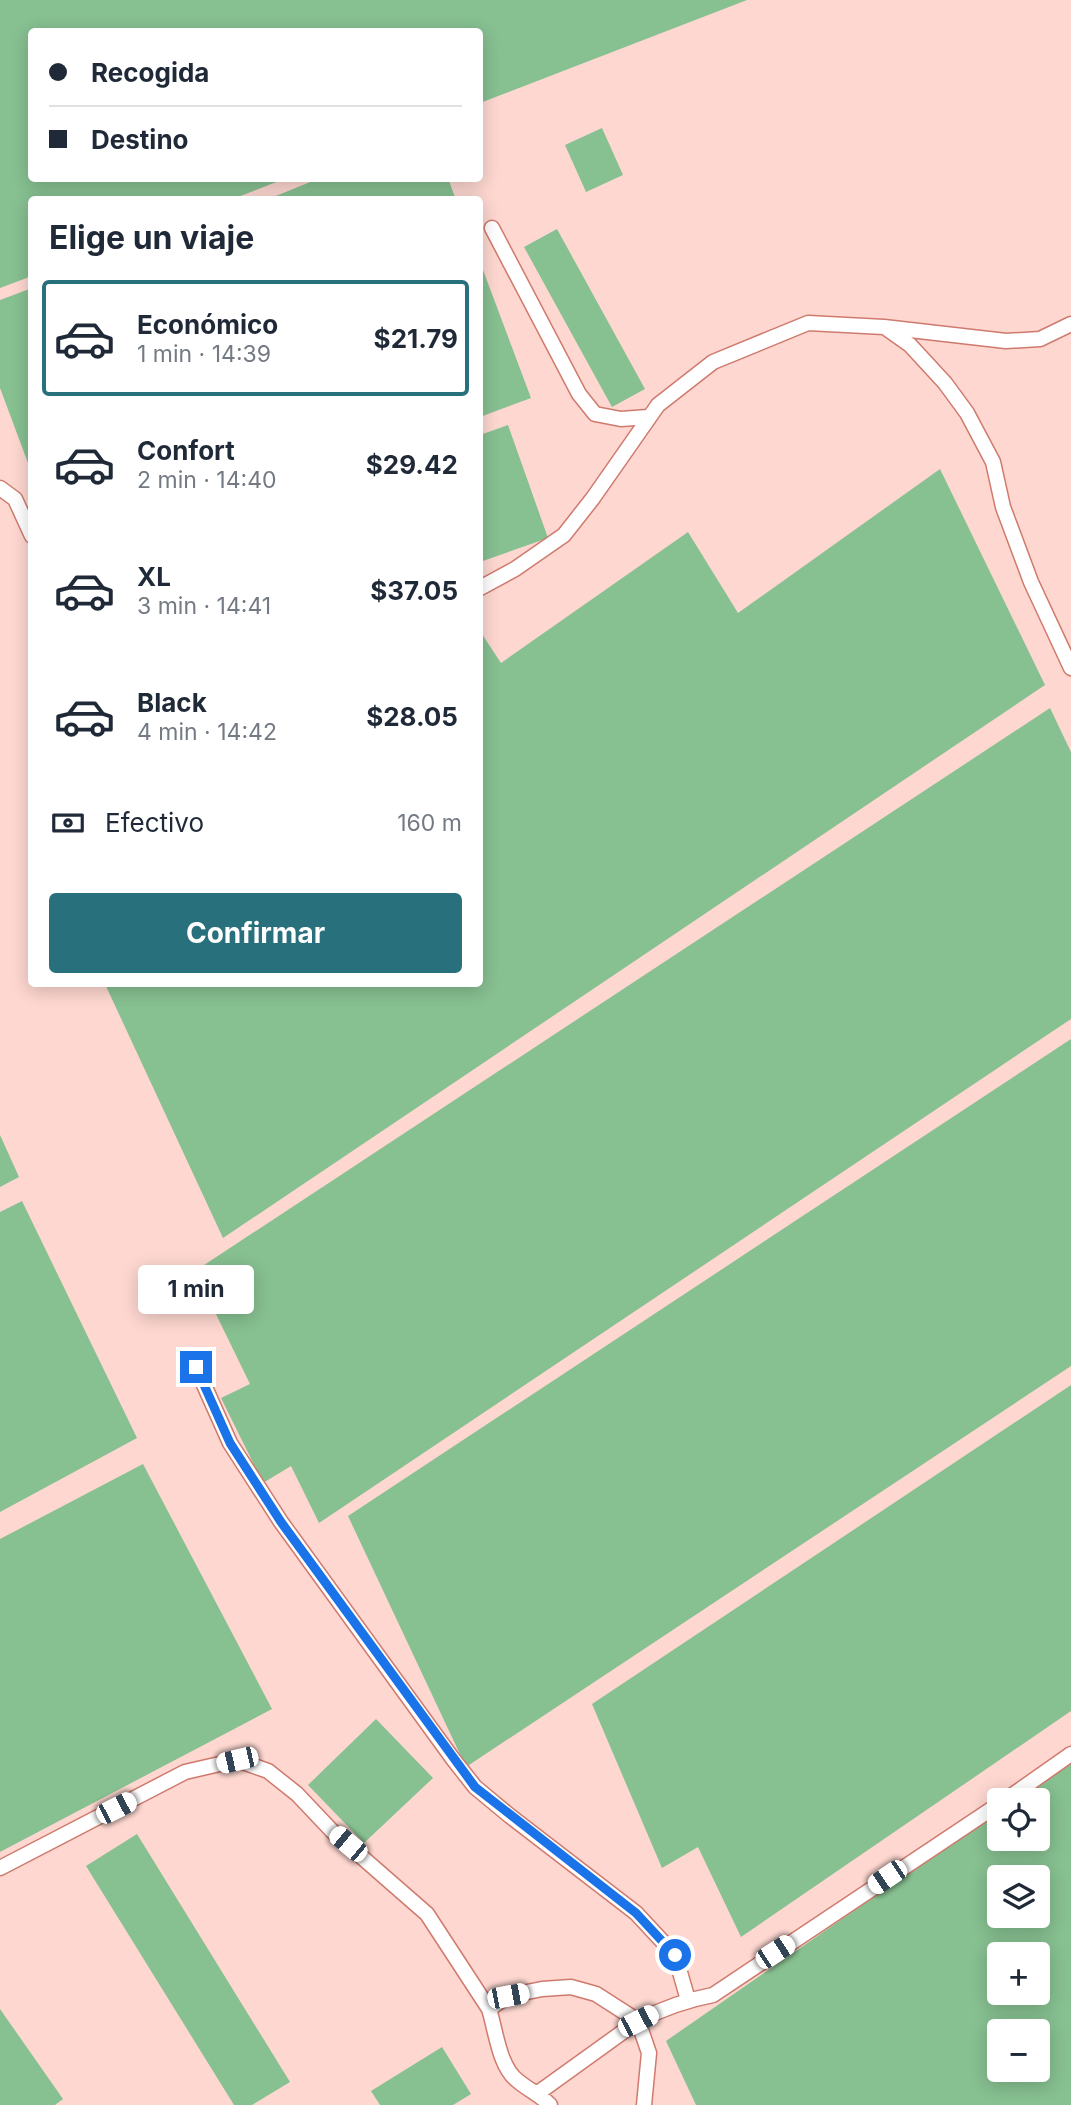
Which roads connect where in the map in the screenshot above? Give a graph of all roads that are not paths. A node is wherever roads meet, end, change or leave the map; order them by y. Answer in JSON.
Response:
{"nodes":[{"id":1,"x":492,"y":228,"type":"dead end"},
{"id":2,"x":1071,"y":324,"type":"edge"},
{"id":3,"x":884,"y":327,"type":"junction"},
{"id":4,"x":648,"y":417,"type":"junction"},
{"id":5,"x":0,"y":488,"type":"edge"},
{"id":6,"x":28,"y":527,"type":"edge"},
{"id":7,"x":483,"y":586,"type":"edge"},
{"id":8,"x":1071,"y":668,"type":"edge"},
{"id":9,"x":196,"y":1367,"type":"dead end"},
{"id":10,"x":1071,"y":1754,"type":"edge"},
{"id":11,"x":1023,"y":1788,"type":"edge"},
{"id":12,"x":987,"y":1812,"type":"edge"},
{"id":13,"x":0,"y":1867,"type":"edge"},
{"id":14,"x":688,"y":2000,"type":"junction"},
{"id":15,"x":489,"y":2009,"type":"junction"},
{"id":16,"x":638,"y":2021,"type":"junction"},
{"id":17,"x":538,"y":2093,"type":"junction"},
{"id":18,"x":550,"y":2105,"type":"edge"},
{"id":19,"x":644,"y":2105,"type":"edge"}],
"edges":[{"from":1,"to":4,"type":"lane"},
{"from":2,"to":3,"type":"lane"},
{"from":3,"to":4,"type":"lane"},
{"from":3,"to":8,"type":"lane"},
{"from":4,"to":7,"type":"lane"},
{"from":5,"to":6,"type":"lane"},
{"from":9,"to":14,"type":"lane"},
{"from":10,"to":11,"type":"lane"},
{"from":12,"to":14,"type":"lane"},
{"from":13,"to":15,"type":"lane"},
{"from":14,"to":16,"type":"lane"},
{"from":15,"to":16,"type":"lane"},
{"from":15,"to":17,"type":"lane"},
{"from":16,"to":17,"type":"lane"},
{"from":16,"to":19,"type":"lane"},
{"from":17,"to":18,"type":"lane"}]}
